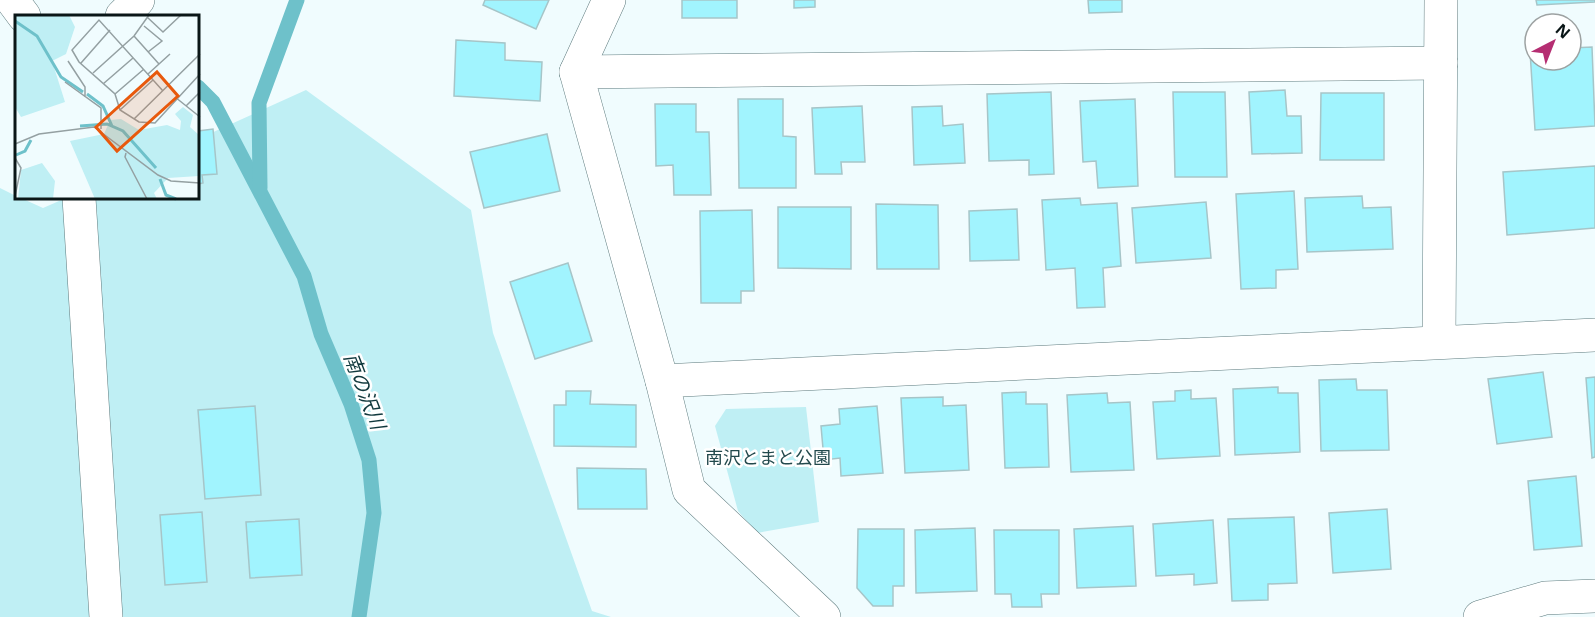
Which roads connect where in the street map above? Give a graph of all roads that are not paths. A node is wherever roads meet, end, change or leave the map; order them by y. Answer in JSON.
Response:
{"nodes":[{"id":1,"x":12,"y":0,"type":"edge"},
{"id":2,"x":138,"y":0,"type":"edge"},
{"id":3,"x":609,"y":0,"type":"edge"},
{"id":4,"x":1441,"y":0,"type":"edge"},
{"id":5,"x":23,"y":15,"type":"edge"},
{"id":6,"x":123,"y":15,"type":"edge"},
{"id":7,"x":1441,"y":63,"type":"junction"},
{"id":8,"x":576,"y":72,"type":"junction"},
{"id":9,"x":79,"y":200,"type":"edge"},
{"id":10,"x":1595,"y":335,"type":"edge"},
{"id":11,"x":1439,"y":342,"type":"junction"},
{"id":12,"x":662,"y":381,"type":"junction"},
{"id":13,"x":1595,"y":596,"type":"edge"},
{"id":14,"x":1546,"y":608,"type":"edge"},
{"id":15,"x":106,"y":617,"type":"edge"},
{"id":16,"x":824,"y":617,"type":"edge"},
{"id":17,"x":1480,"y":617,"type":"edge"}],
"edges":[{"from":1,"to":5,"type":"street"},
{"from":2,"to":6,"type":"street"},
{"from":3,"to":8,"type":"street"},
{"from":4,"to":7,"type":"street"},
{"from":7,"to":8,"type":"street"},
{"from":7,"to":11,"type":"street"},
{"from":8,"to":12,"type":"street"},
{"from":9,"to":15,"type":"street"},
{"from":10,"to":11,"type":"street"},
{"from":11,"to":12,"type":"street"},
{"from":12,"to":16,"type":"street"},
{"from":13,"to":14,"type":"street"},
{"from":14,"to":17,"type":"street"}]}
